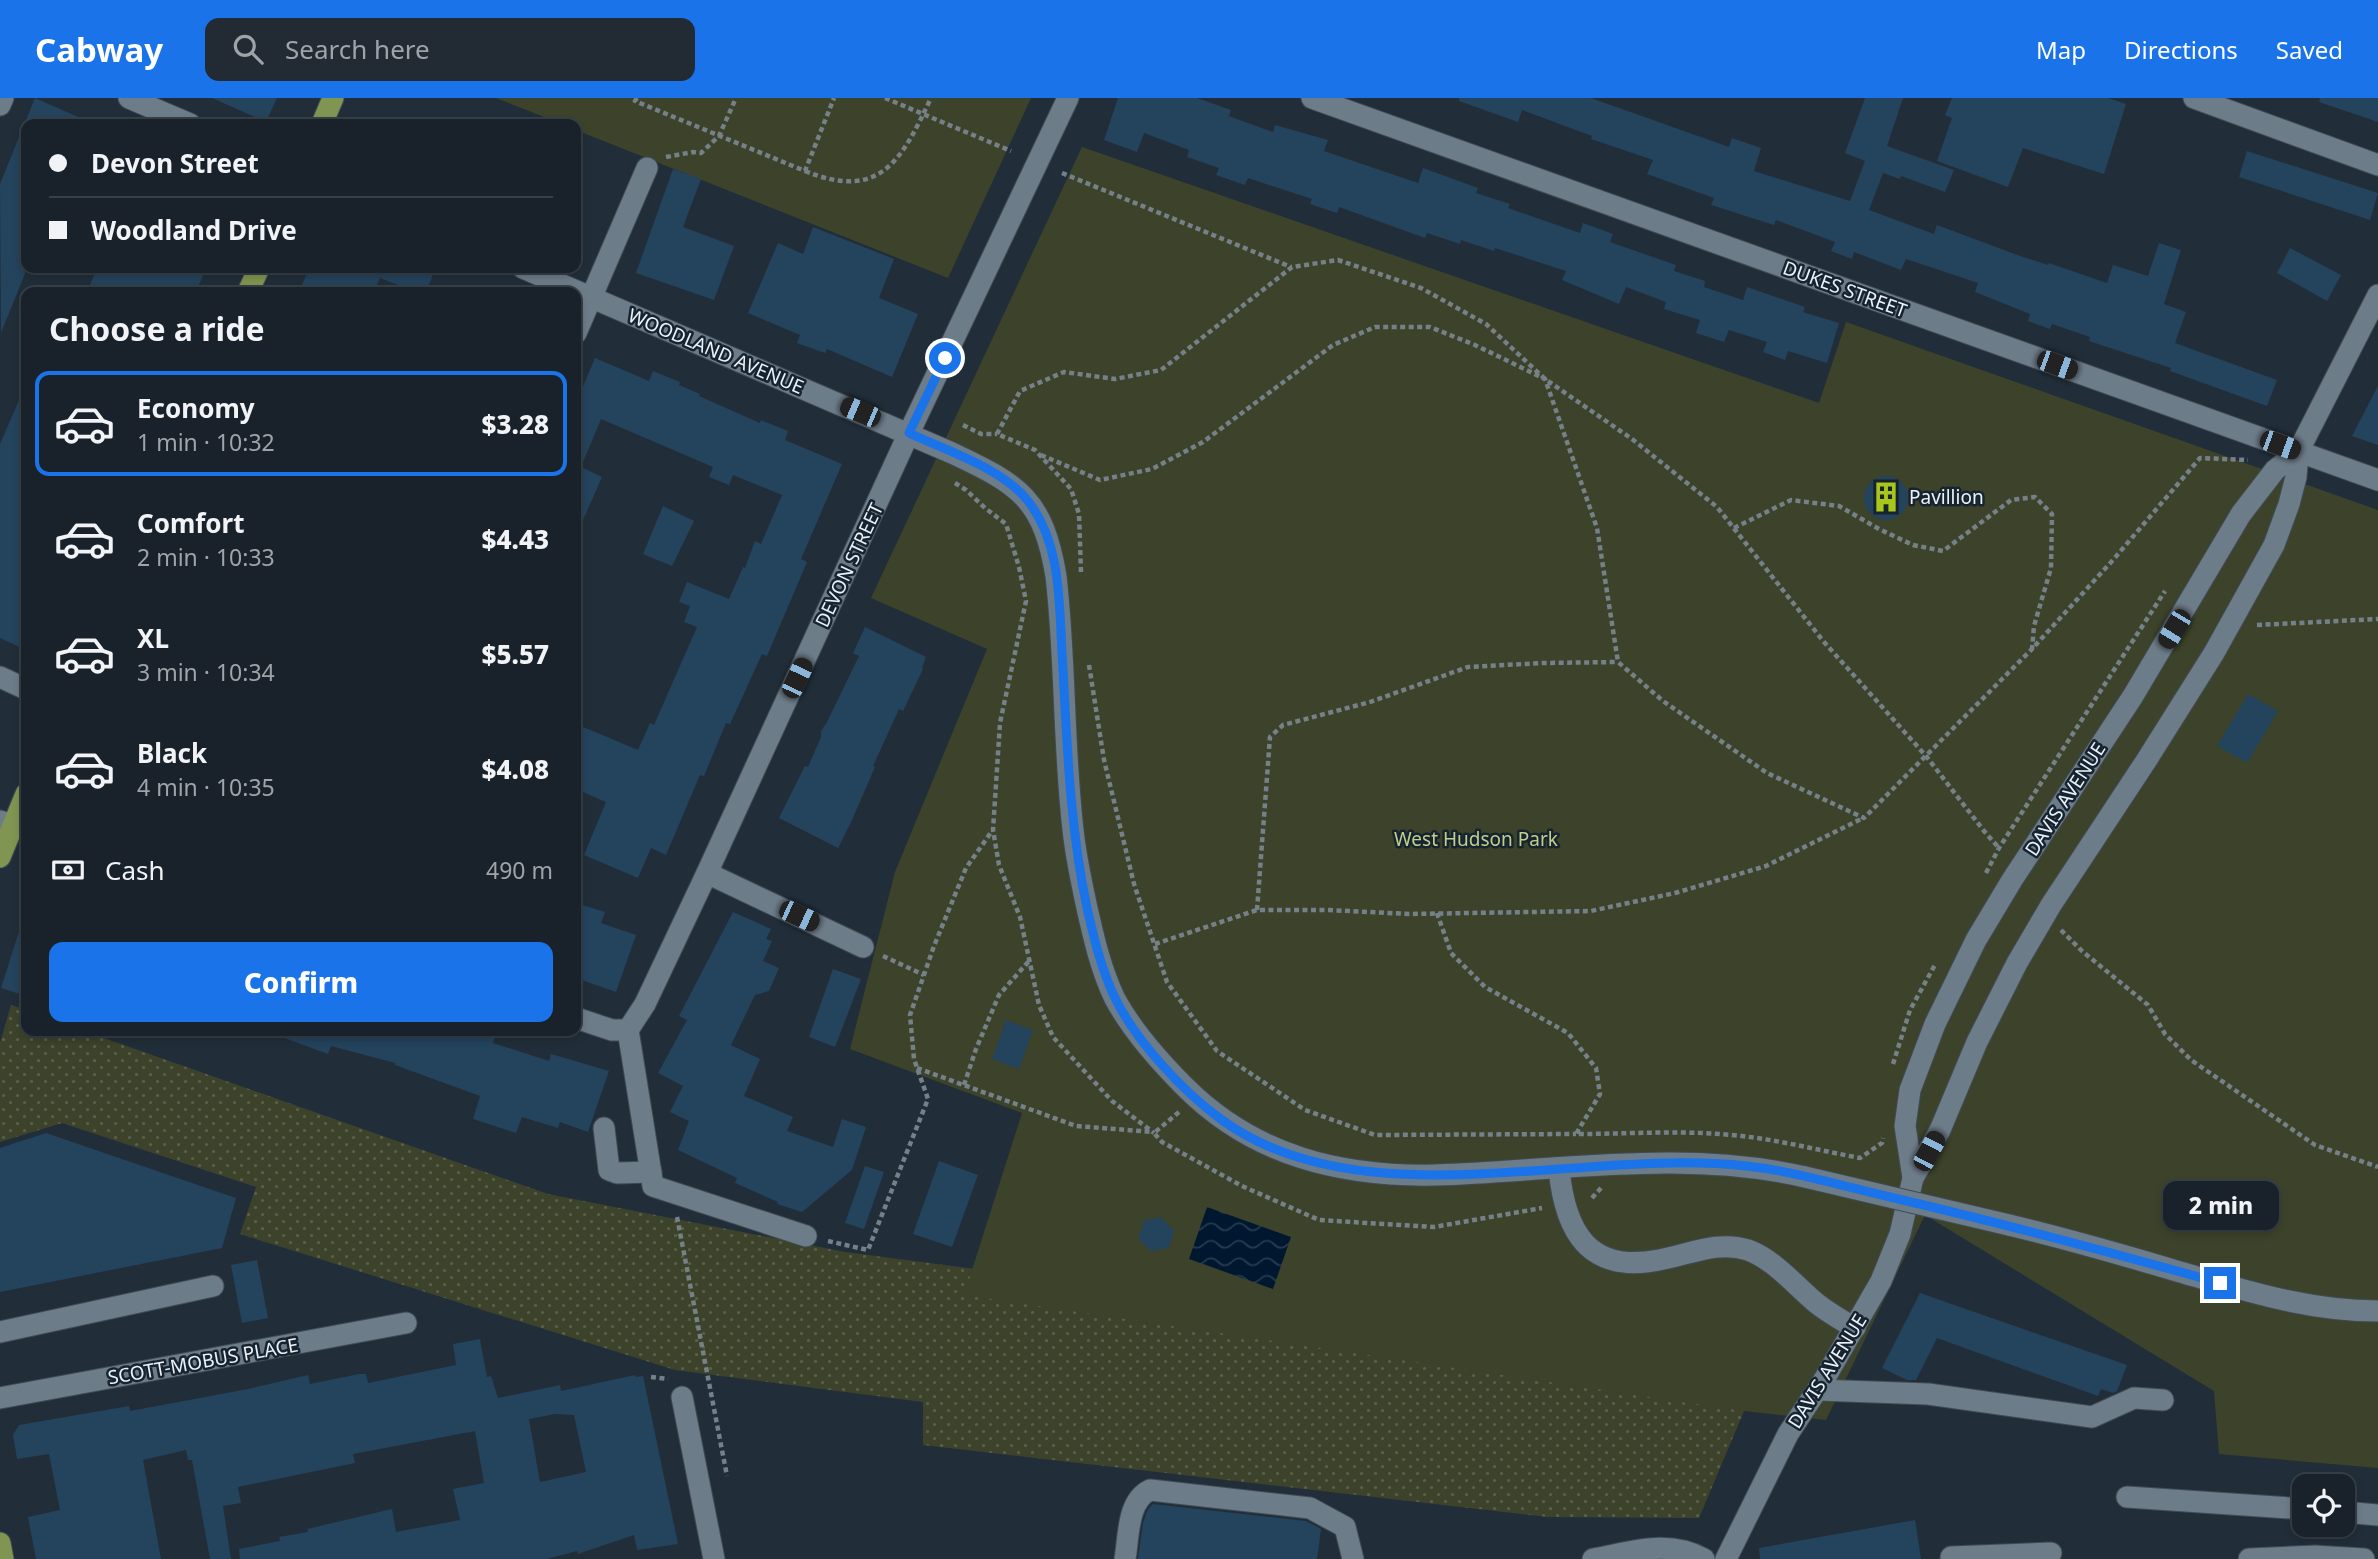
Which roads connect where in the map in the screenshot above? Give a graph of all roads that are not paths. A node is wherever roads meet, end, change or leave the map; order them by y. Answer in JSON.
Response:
{"nodes":[{"id":1,"x":3,"y":98,"type":"edge"},
{"id":2,"x":129,"y":98,"type":"edge"},
{"id":3,"x":333,"y":98,"type":"edge"},
{"id":4,"x":1068,"y":98,"type":"edge"},
{"id":5,"x":1312,"y":98,"type":"edge"},
{"id":6,"x":2194,"y":98,"type":"edge"},
{"id":7,"x":0,"y":105,"type":"edge"},
{"id":8,"x":178,"y":119,"type":"edge"},
{"id":9,"x":324,"y":119,"type":"edge"},
{"id":10,"x":2378,"y":165,"type":"edge"},
{"id":11,"x":647,"y":169,"type":"road end"},
{"id":12,"x":534,"y":273,"type":"edge"},
{"id":13,"x":567,"y":287,"type":"edge"},
{"id":14,"x":581,"y":293,"type":"edge"},
{"id":15,"x":2378,"y":295,"type":"edge"},
{"id":16,"x":592,"y":298,"type":"junction"},
{"id":17,"x":581,"y":322,"type":"edge"},
{"id":18,"x":909,"y":433,"type":"junction"},
{"id":19,"x":2298,"y":452,"type":"junction"},
{"id":20,"x":2378,"y":480,"type":"edge"},
{"id":21,"x":0,"y":677,"type":"edge"},
{"id":22,"x":21,"y":687,"type":"edge"},
{"id":23,"x":21,"y":806,"type":"edge"},
{"id":24,"x":13,"y":825,"type":"edge"},
{"id":25,"x":0,"y":857,"type":"edge"},
{"id":26,"x":708,"y":873,"type":"junction"},
{"id":27,"x":863,"y":947,"type":"road end"},
{"id":28,"x":581,"y":1019,"type":"edge"},
{"id":29,"x":628,"y":1030,"type":"junction"},
{"id":30,"x":604,"y":1128,"type":"dead end"},
{"id":31,"x":1559,"y":1169,"type":"junction"},
{"id":32,"x":1913,"y":1178,"type":"junction"},
{"id":33,"x":652,"y":1179,"type":"junction"},
{"id":34,"x":806,"y":1236,"type":"road end"},
{"id":35,"x":213,"y":1286,"type":"dead end"},
{"id":36,"x":2378,"y":1311,"type":"edge"},
{"id":37,"x":405,"y":1323,"type":"dead end"},
{"id":38,"x":1855,"y":1328,"type":"junction"},
{"id":39,"x":0,"y":1332,"type":"edge"},
{"id":40,"x":1818,"y":1390,"type":"junction"},
{"id":41,"x":682,"y":1397,"type":"dead end"},
{"id":42,"x":0,"y":1398,"type":"edge"},
{"id":43,"x":2164,"y":1400,"type":"dead end"},
{"id":44,"x":2127,"y":1497,"type":"dead end"},
{"id":45,"x":2292,"y":1509,"type":"edge"},
{"id":46,"x":2355,"y":1513,"type":"edge"},
{"id":47,"x":2378,"y":1515,"type":"edge"},
{"id":48,"x":0,"y":1543,"type":"edge"},
{"id":49,"x":2052,"y":1553,"type":"dead end"},
{"id":50,"x":1951,"y":1557,"type":"dead end"},
{"id":51,"x":1974,"y":1557,"type":"edge"},
{"id":52,"x":3,"y":1559,"type":"edge"},
{"id":53,"x":714,"y":1559,"type":"edge"},
{"id":54,"x":1125,"y":1559,"type":"edge"},
{"id":55,"x":1353,"y":1559,"type":"edge"},
{"id":56,"x":1593,"y":1559,"type":"edge"},
{"id":57,"x":1704,"y":1559,"type":"edge"},
{"id":58,"x":1726,"y":1559,"type":"edge"},
{"id":59,"x":2249,"y":1559,"type":"edge"},
{"id":60,"x":2364,"y":1559,"type":"edge"}],
"edges":[{"from":1,"to":7,"type":"street"},
{"from":2,"to":8,"type":"street"},
{"from":3,"to":9,"type":"main road"},
{"from":4,"to":18,"type":"street","name":"DEVON STREET"},
{"from":5,"to":19,"type":"street","name":"DUKES STREET"},
{"from":6,"to":10,"type":"street"},
{"from":11,"to":16,"type":"street"},
{"from":12,"to":13,"type":"street","name":"WOODLAND AVENUE"},
{"from":14,"to":16,"type":"street","name":"WOODLAND AVENUE"},
{"from":15,"to":19,"type":"street","name":"DAVIS AVENUE"},
{"from":16,"to":17,"type":"street"},
{"from":16,"to":18,"type":"street","name":"WOODLAND AVENUE"},
{"from":18,"to":26,"type":"street","name":"DEVON STREET"},
{"from":18,"to":31,"type":"street","name":"WOODLAND AVENUE"},
{"from":19,"to":20,"type":"street","name":"DUKES STREET"},
{"from":19,"to":32,"type":"street","name":"DAVIS AVENUE"},
{"from":19,"to":32,"type":"street","name":"DAVIS AVENUE"},
{"from":21,"to":22,"type":"street"},
{"from":23,"to":24,"type":"main road"},
{"from":24,"to":25,"type":"main road"},
{"from":26,"to":27,"type":"street"},
{"from":26,"to":29,"type":"street","name":"DEVON STREET"},
{"from":28,"to":29,"type":"street"},
{"from":29,"to":33,"type":"street"},
{"from":30,"to":33,"type":"street"},
{"from":31,"to":36,"type":"street","name":"WOODLAND AVENUE","bridge":true},
{"from":31,"to":38,"type":"street"},
{"from":32,"to":38,"type":"street","name":"DAVIS AVENUE"},
{"from":33,"to":34,"type":"street"},
{"from":35,"to":39,"type":"street"},
{"from":37,"to":42,"type":"street","name":"SCOTT-MOBUS PLACE"},
{"from":38,"to":40,"type":"street","name":"DAVIS AVENUE"},
{"from":40,"to":43,"type":"street"},
{"from":40,"to":58,"type":"street","name":"DAVIS AVENUE"},
{"from":41,"to":53,"type":"street"},
{"from":44,"to":45,"type":"street"},
{"from":46,"to":47,"type":"street"},
{"from":48,"to":52,"type":"main road"},
{"from":49,"to":51,"type":"street"},
{"from":50,"to":51,"type":"street"},
{"from":54,"to":55,"type":"street"},
{"from":56,"to":57,"type":"street"},
{"from":59,"to":60,"type":"street"}]}
